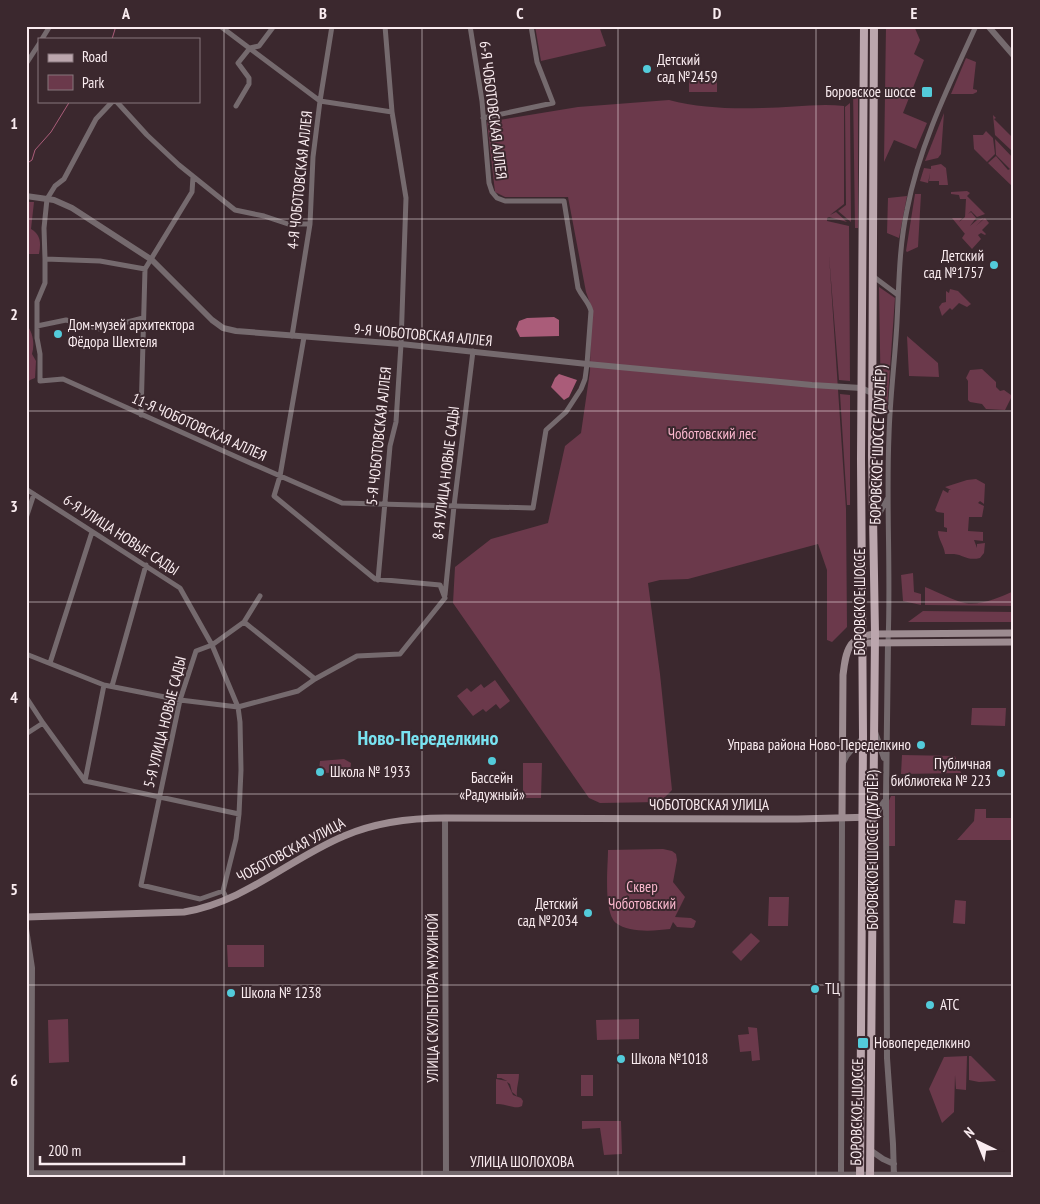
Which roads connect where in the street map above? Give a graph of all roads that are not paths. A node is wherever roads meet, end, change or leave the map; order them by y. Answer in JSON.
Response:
{"nodes":[{"id":1,"x":50,"y":26,"type":"edge"},
{"id":2,"x":220,"y":26,"type":"edge"},
{"id":3,"x":274,"y":26,"type":"edge"},
{"id":4,"x":332,"y":26,"type":"edge"},
{"id":5,"x":385,"y":26,"type":"edge"},
{"id":6,"x":470,"y":26,"type":"edge"},
{"id":7,"x":531,"y":26,"type":"edge"},
{"id":8,"x":864,"y":26,"type":"edge"},
{"id":9,"x":874,"y":26,"type":"edge"},
{"id":10,"x":976,"y":26,"type":"edge"},
{"id":11,"x":988,"y":26,"type":"edge"},
{"id":12,"x":43,"y":38,"type":"edge"},
{"id":13,"x":38,"y":46,"type":"edge"},
{"id":14,"x":250,"y":48,"type":"junction"},
{"id":15,"x":1014,"y":56,"type":"edge"},
{"id":16,"x":26,"y":64,"type":"edge"},
{"id":17,"x":320,"y":101,"type":"junction"},
{"id":18,"x":113,"y":102,"type":"edge"},
{"id":19,"x":115,"y":102,"type":"edge"},
{"id":20,"x":236,"y":106,"type":"dead end"},
{"id":21,"x":392,"y":112,"type":"junction"},
{"id":22,"x":483,"y":118,"type":"junction"},
{"id":23,"x":193,"y":177,"type":"junction"},
{"id":24,"x":26,"y":196,"type":"edge"},
{"id":25,"x":47,"y":198,"type":"junction"},
{"id":26,"x":310,"y":224,"type":"junction"},
{"id":27,"x":46,"y":259,"type":"junction"},
{"id":28,"x":152,"y":260,"type":"junction"},
{"id":29,"x":145,"y":269,"type":"junction"},
{"id":30,"x":874,"y":277,"type":"junction"},
{"id":31,"x":898,"y":295,"type":"junction"},
{"id":32,"x":144,"y":318,"type":"junction"},
{"id":33,"x":37,"y":326,"type":"junction"},
{"id":34,"x":292,"y":336,"type":"junction"},
{"id":35,"x":304,"y":337,"type":"junction"},
{"id":36,"x":401,"y":344,"type":"junction"},
{"id":37,"x":473,"y":351,"type":"junction"},
{"id":38,"x":588,"y":364,"type":"junction"},
{"id":39,"x":862,"y":388,"type":"junction"},
{"id":40,"x":872,"y":393,"type":"junction"},
{"id":41,"x":141,"y":415,"type":"junction"},
{"id":42,"x":280,"y":476,"type":"junction"},
{"id":43,"x":26,"y":489,"type":"edge"},
{"id":44,"x":34,"y":494,"type":"junction"},
{"id":45,"x":888,"y":497,"type":"junction"},
{"id":46,"x":384,"y":504,"type":"junction"},
{"id":47,"x":454,"y":506,"type":"junction"},
{"id":48,"x":26,"y":518,"type":"edge"},
{"id":49,"x":874,"y":526,"type":"junction"},
{"id":50,"x":92,"y":532,"type":"junction"},
{"id":51,"x":146,"y":565,"type":"junction"},
{"id":52,"x":378,"y":580,"type":"junction"},
{"id":53,"x":260,"y":596,"type":"dead end"},
{"id":54,"x":445,"y":598,"type":"junction"},
{"id":55,"x":244,"y":622,"type":"junction"},
{"id":56,"x":888,"y":633,"type":"junction"},
{"id":57,"x":1014,"y":633,"type":"edge"},
{"id":58,"x":875,"y":634,"type":"junction"},
{"id":59,"x":863,"y":639,"type":"junction"},
{"id":60,"x":1014,"y":642,"type":"edge"},
{"id":61,"x":875,"y":643,"type":"junction"},
{"id":62,"x":888,"y":643,"type":"junction"},
{"id":63,"x":212,"y":645,"type":"junction"},
{"id":64,"x":26,"y":654,"type":"edge"},
{"id":65,"x":50,"y":663,"type":"junction"},
{"id":66,"x":314,"y":679,"type":"junction"},
{"id":67,"x":104,"y":685,"type":"junction"},
{"id":68,"x":112,"y":686,"type":"junction"},
{"id":69,"x":26,"y":697,"type":"edge"},
{"id":70,"x":180,"y":700,"type":"junction"},
{"id":71,"x":238,"y":707,"type":"junction"},
{"id":72,"x":43,"y":723,"type":"junction"},
{"id":73,"x":873,"y":726,"type":"junction"},
{"id":74,"x":26,"y":734,"type":"edge"},
{"id":75,"x":863,"y":736,"type":"junction"},
{"id":76,"x":886,"y":764,"type":"junction"},
{"id":77,"x":842,"y":770,"type":"junction"},
{"id":78,"x":85,"y":781,"type":"junction"},
{"id":79,"x":159,"y":796,"type":"junction"},
{"id":80,"x":886,"y":798,"type":"junction"},
{"id":81,"x":239,"y":814,"type":"junction"},
{"id":82,"x":842,"y":817,"type":"junction"},
{"id":83,"x":862,"y":817,"type":"junction"},
{"id":84,"x":874,"y":817,"type":"junction"},
{"id":85,"x":445,"y":818,"type":"junction"},
{"id":86,"x":223,"y":891,"type":"junction"},
{"id":87,"x":227,"y":899,"type":"junction"},
{"id":88,"x":26,"y":917,"type":"edge"},
{"id":89,"x":26,"y":929,"type":"edge"},
{"id":90,"x":870,"y":1150,"type":"junction"},
{"id":91,"x":894,"y":1164,"type":"junction"},
{"id":92,"x":31,"y":1175,"type":"edge"},
{"id":93,"x":1014,"y":1175,"type":"edge"},
{"id":94,"x":446,"y":1176,"type":"edge"},
{"id":95,"x":841,"y":1176,"type":"edge"},
{"id":96,"x":860,"y":1176,"type":"edge"},
{"id":97,"x":870,"y":1176,"type":"edge"},
{"id":98,"x":894,"y":1176,"type":"edge"}],
"edges":[{"from":1,"to":12,"type":"street"},
{"from":2,"to":14,"type":"street"},
{"from":3,"to":14,"type":"street"},
{"from":4,"to":17,"type":"street","name":"4-Я ЧОБОТОВСКАЯ АЛЛЕЯ"},
{"from":5,"to":21,"type":"street","name":"5-Я ЧОБОТОВСКАЯ АЛЛЕЯ"},
{"from":6,"to":22,"type":"street","name":"6-Я ЧОБОТОВСКАЯ АЛЛЕЯ"},
{"from":7,"to":22,"type":"street"},
{"from":8,"to":39,"type":"main road","name":"БОРОВСКОЕ ШОССЕ"},
{"from":9,"to":30,"type":"main road","name":"БОРОВСКОЕ ШОССЕ"},
{"from":10,"to":31,"type":"street","name":"БОРОВСКОЕ ШОССЕ (ДУБЛЁР)"},
{"from":11,"to":15,"type":"street"},
{"from":13,"to":16,"type":"street"},
{"from":14,"to":17,"type":"street"},
{"from":14,"to":20,"type":"street"},
{"from":17,"to":21,"type":"street"},
{"from":17,"to":26,"type":"street","name":"4-Я ЧОБОТОВСКАЯ АЛЛЕЯ"},
{"from":18,"to":25,"type":"street"},
{"from":19,"to":23,"type":"street"},
{"from":21,"to":36,"type":"street","name":"5-Я ЧОБОТОВСКАЯ АЛЛЕЯ"},
{"from":22,"to":38,"type":"street","name":"6-Я ЧОБОТОВСКАЯ АЛЛЕЯ"},
{"from":23,"to":26,"type":"street"},
{"from":23,"to":28,"type":"street"},
{"from":24,"to":25,"type":"street","name":"9-Я ЧОБОТОВСКАЯ АЛЛЕЯ"},
{"from":25,"to":27,"type":"street","name":"11-Я ЧОБОТОВСКАЯ АЛЛЕЯ"},
{"from":25,"to":28,"type":"street","name":"9-Я ЧОБОТОВСКАЯ АЛЛЕЯ"},
{"from":26,"to":34,"type":"street","name":"4-Я ЧОБОТОВСКАЯ АЛЛЕЯ"},
{"from":27,"to":29,"type":"street"},
{"from":27,"to":33,"type":"street","name":"11-Я ЧОБОТОВСКАЯ АЛЛЕЯ"},
{"from":28,"to":29,"type":"street"},
{"from":28,"to":34,"type":"street","name":"9-Я ЧОБОТОВСКАЯ АЛЛЕЯ"},
{"from":29,"to":32,"type":"street"},
{"from":30,"to":31,"type":"street"},
{"from":30,"to":40,"type":"main road","name":"БОРОВСКОЕ ШОССЕ"},
{"from":31,"to":45,"type":"street","name":"БОРОВСКОЕ ШОССЕ (ДУБЛЁР)"},
{"from":32,"to":33,"type":"street"},
{"from":32,"to":41,"type":"street"},
{"from":33,"to":41,"type":"street","name":"11-Я ЧОБОТОВСКАЯ АЛЛЕЯ"},
{"from":34,"to":35,"type":"street","name":"9-Я ЧОБОТОВСКАЯ АЛЛЕЯ"},
{"from":35,"to":36,"type":"street","name":"9-Я ЧОБОТОВСКАЯ АЛЛЕЯ"},
{"from":35,"to":42,"type":"street"},
{"from":36,"to":37,"type":"street","name":"9-Я ЧОБОТОВСКАЯ АЛЛЕЯ"},
{"from":36,"to":46,"type":"street","name":"5-Я ЧОБОТОВСКАЯ АЛЛЕЯ"},
{"from":37,"to":38,"type":"street","name":"9-Я ЧОБОТОВСКАЯ АЛЛЕЯ"},
{"from":37,"to":47,"type":"street","name":"8-Я УЛИЦА НОВЫЕ САДЫ"},
{"from":38,"to":39,"type":"street","name":"9-Я ЧОБОТОВСКАЯ АЛЛЕЯ"},
{"from":38,"to":47,"type":"street","name":"11-Я ЧОБОТОВСКАЯ АЛЛЕЯ"},
{"from":39,"to":40,"type":"street"},
{"from":39,"to":59,"type":"main road","name":"БОРОВСКОЕ ШОССЕ"},
{"from":40,"to":49,"type":"main road","name":"БОРОВСКОЕ ШОССЕ"},
{"from":41,"to":42,"type":"street","name":"11-Я ЧОБОТОВСКАЯ АЛЛЕЯ"},
{"from":42,"to":46,"type":"street","name":"11-Я ЧОБОТОВСКАЯ АЛЛЕЯ"},
{"from":42,"to":52,"type":"street"},
{"from":43,"to":44,"type":"street","name":"6-Я УЛИЦА НОВЫЕ САДЫ"},
{"from":44,"to":48,"type":"street"},
{"from":44,"to":50,"type":"street","name":"6-Я УЛИЦА НОВЫЕ САДЫ"},
{"from":45,"to":49,"type":"street"},
{"from":45,"to":56,"type":"street","name":"БОРОВСКОЕ ШОССЕ (ДУБЛЁР)"},
{"from":46,"to":47,"type":"street","name":"11-Я ЧОБОТОВСКАЯ АЛЛЕЯ"},
{"from":46,"to":52,"type":"street","name":"5-Я ЧОБОТОВСКАЯ АЛЛЕЯ"},
{"from":47,"to":54,"type":"street","name":"8-Я УЛИЦА НОВЫЕ САДЫ"},
{"from":49,"to":58,"type":"main road","name":"БОРОВСКОЕ ШОССЕ"},
{"from":50,"to":51,"type":"street","name":"6-Я УЛИЦА НОВЫЕ САДЫ"},
{"from":50,"to":65,"type":"street"},
{"from":51,"to":63,"type":"street","name":"6-Я УЛИЦА НОВЫЕ САДЫ"},
{"from":51,"to":68,"type":"street"},
{"from":52,"to":54,"type":"street"},
{"from":53,"to":55,"type":"street","name":"5-Я УЛИЦА НОВЫЕ САДЫ"},
{"from":54,"to":66,"type":"street"},
{"from":55,"to":63,"type":"street","name":"5-Я УЛИЦА НОВЫЕ САДЫ"},
{"from":55,"to":66,"type":"street"},
{"from":56,"to":57,"type":"main road"},
{"from":56,"to":58,"type":"main road"},
{"from":56,"to":62,"type":"street","name":"БОРОВСКОЕ ШОССЕ (ДУБЛЁР)"},
{"from":58,"to":59,"type":"main road"},
{"from":58,"to":61,"type":"main road","name":"БОРОВСКОЕ ШОССЕ"},
{"from":59,"to":61,"type":"main road"},
{"from":59,"to":75,"type":"main road","name":"БОРОВСКОЕ ШОССЕ"},
{"from":59,"to":77,"type":"main road","name":"БОРОВСКОЕ ШОССЕ (ДУБЛЁР)"},
{"from":60,"to":62,"type":"main road"},
{"from":61,"to":62,"type":"main road"},
{"from":61,"to":73,"type":"main road","name":"БОРОВСКОЕ ШОССЕ"},
{"from":62,"to":76,"type":"street","name":"БОРОВСКОЕ ШОССЕ (ДУБЛЁР)"},
{"from":63,"to":70,"type":"street","name":"5-Я УЛИЦА НОВЫЕ САДЫ"},
{"from":63,"to":71,"type":"street","name":"6-Я УЛИЦА НОВЫЕ САДЫ"},
{"from":64,"to":65,"type":"street"},
{"from":65,"to":67,"type":"street"},
{"from":66,"to":71,"type":"street"},
{"from":67,"to":68,"type":"street"},
{"from":67,"to":78,"type":"street"},
{"from":68,"to":70,"type":"street"},
{"from":69,"to":72,"type":"street"},
{"from":70,"to":71,"type":"street"},
{"from":70,"to":79,"type":"street","name":"5-Я УЛИЦА НОВЫЕ САДЫ"},
{"from":71,"to":81,"type":"street","name":"6-Я УЛИЦА НОВЫЕ САДЫ"},
{"from":72,"to":74,"type":"street"},
{"from":72,"to":78,"type":"street"},
{"from":73,"to":76,"type":"street"},
{"from":73,"to":84,"type":"main road","name":"БОРОВСКОЕ ШОССЕ"},
{"from":75,"to":77,"type":"street"},
{"from":75,"to":83,"type":"main road","name":"БОРОВСКОЕ ШОССЕ"},
{"from":76,"to":80,"type":"street","name":"БОРОВСКОЕ ШОССЕ (ДУБЛЁР)"},
{"from":77,"to":82,"type":"main road","name":"БОРОВСКОЕ ШОССЕ (ДУБЛЁР)"},
{"from":78,"to":79,"type":"street"},
{"from":79,"to":81,"type":"street"},
{"from":79,"to":86,"type":"street","name":"5-Я УЛИЦА НОВЫЕ САДЫ"},
{"from":80,"to":84,"type":"street"},
{"from":80,"to":91,"type":"street","name":"БОРОВСКОЕ ШОССЕ (ДУБЛЁР)"},
{"from":81,"to":86,"type":"street","name":"6-Я УЛИЦА НОВЫЕ САДЫ"},
{"from":82,"to":83,"type":"main road","name":"ЧОБОТОВСКАЯ УЛИЦА"},
{"from":82,"to":85,"type":"main road","name":"ЧОБОТОВСКАЯ УЛИЦА"},
{"from":82,"to":95,"type":"street","name":"БОРОВСКОЕ ШОССЕ (ДУБЛЁР)"},
{"from":83,"to":84,"type":"main road","name":"ЧОБОТОВСКАЯ УЛИЦА"},
{"from":83,"to":96,"type":"main road","name":"БОРОВСКОЕ ШОССЕ"},
{"from":84,"to":90,"type":"main road","name":"БОРОВСКОЕ ШОССЕ"},
{"from":85,"to":87,"type":"main road","name":"ЧОБОТОВСКАЯ УЛИЦА"},
{"from":85,"to":94,"type":"street","name":"УЛИЦА СКУЛЬПТОРА МУХИНОЙ"},
{"from":86,"to":87,"type":"street"},
{"from":87,"to":88,"type":"main road","name":"ЧОБОТОВСКАЯ УЛИЦА"},
{"from":89,"to":92,"type":"street"},
{"from":90,"to":91,"type":"street"},
{"from":90,"to":97,"type":"main road","name":"БОРОВСКОЕ ШОССЕ"},
{"from":91,"to":98,"type":"street","name":"БОРОВСКОЕ ШОССЕ (ДУБЛЁР)"},
{"from":92,"to":94,"type":"street","name":"УЛИЦА ШОЛОХОВА"},
{"from":93,"to":98,"type":"street","name":"УЛИЦА ШОЛОХОВА"},
{"from":94,"to":95,"type":"street","name":"УЛИЦА ШОЛОХОВА"},
{"from":95,"to":96,"type":"street","name":"УЛИЦА ШОЛОХОВА"},
{"from":96,"to":97,"type":"street","name":"УЛИЦА ШОЛОХОВА"},
{"from":97,"to":98,"type":"street","name":"УЛИЦА ШОЛОХОВА"}]}
